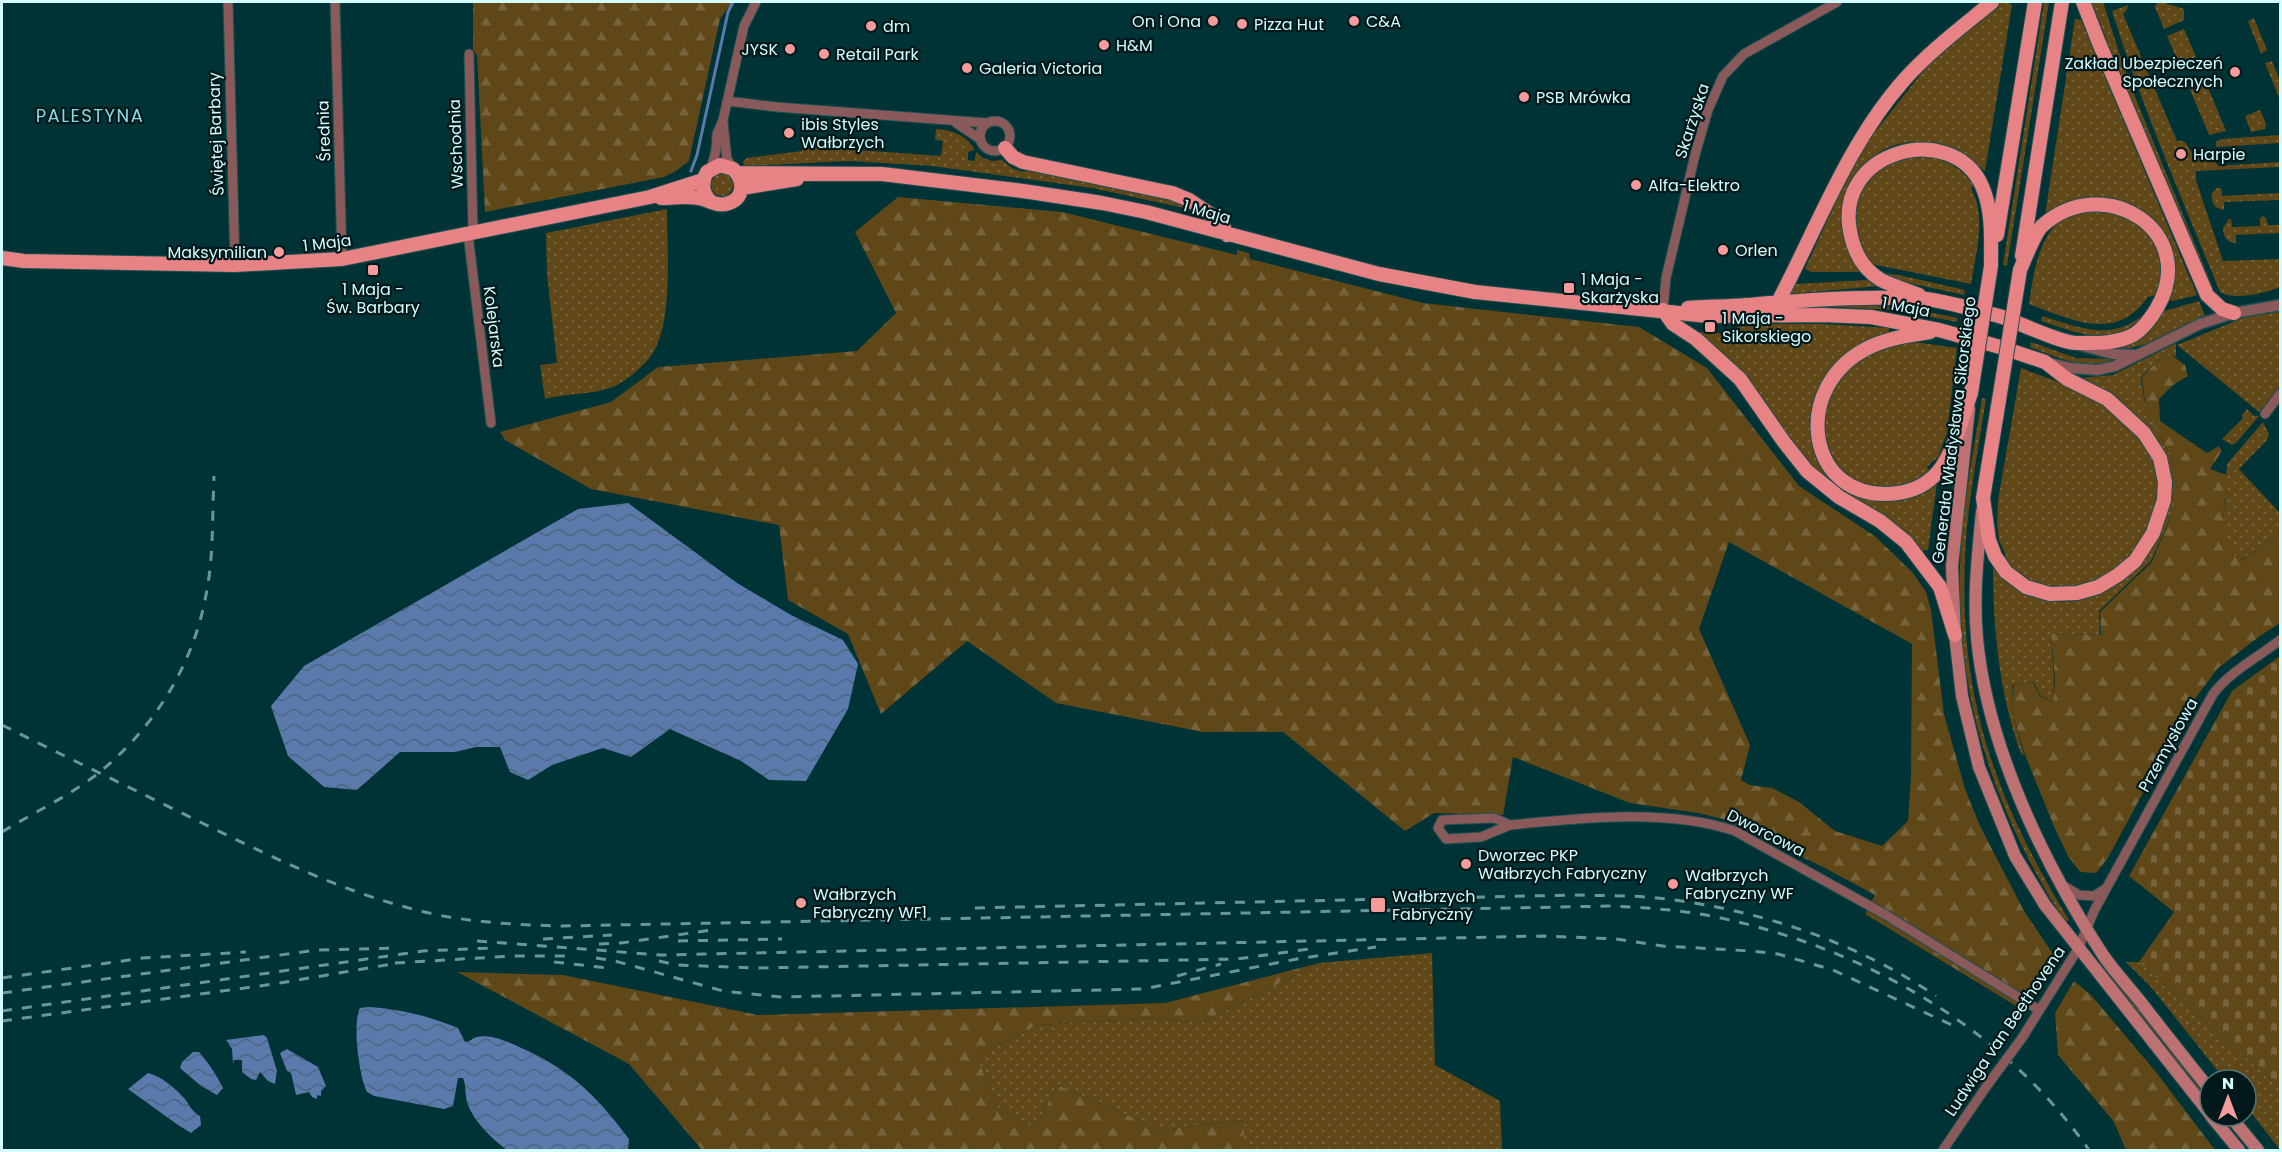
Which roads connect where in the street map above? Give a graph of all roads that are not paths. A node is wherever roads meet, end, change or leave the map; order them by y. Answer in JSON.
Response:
{"nodes":[{"id":1,"x":228,"y":2,"type":"edge"},
{"id":2,"x":335,"y":2,"type":"edge"},
{"id":3,"x":756,"y":2,"type":"edge"},
{"id":4,"x":1837,"y":2,"type":"edge"},
{"id":5,"x":1992,"y":2,"type":"edge"},
{"id":6,"x":2035,"y":2,"type":"edge"},
{"id":7,"x":2062,"y":2,"type":"edge"},
{"id":8,"x":2083,"y":2,"type":"edge"},
{"id":9,"x":469,"y":54,"type":"dead end"},
{"id":10,"x":727,"y":101,"type":"junction"},
{"id":11,"x":723,"y":120,"type":"junction"},
{"id":12,"x":954,"y":122,"type":"junction"},
{"id":13,"x":987,"y":123,"type":"junction"},
{"id":14,"x":980,"y":139,"type":"junction"},
{"id":15,"x":1005,"y":148,"type":"junction"},
{"id":16,"x":736,"y":171,"type":"junction"},
{"id":17,"x":707,"y":174,"type":"junction"},
{"id":18,"x":816,"y":174,"type":"junction"},
{"id":19,"x":742,"y":188,"type":"junction"},
{"id":20,"x":650,"y":197,"type":"junction"},
{"id":21,"x":710,"y":201,"type":"junction"},
{"id":22,"x":470,"y":234,"type":"junction"},
{"id":23,"x":1227,"y":235,"type":"junction"},
{"id":24,"x":2,"y":258,"type":"edge"},
{"id":25,"x":342,"y":259,"type":"junction"},
{"id":26,"x":235,"y":265,"type":"junction"},
{"id":27,"x":1991,"y":266,"type":"junction"},
{"id":28,"x":2020,"y":270,"type":"junction"},
{"id":29,"x":1930,"y":299,"type":"junction"},
{"id":30,"x":1778,"y":302,"type":"junction"},
{"id":31,"x":2280,"y":305,"type":"edge"},
{"id":32,"x":1663,"y":310,"type":"junction"},
{"id":33,"x":2234,"y":313,"type":"junction"},
{"id":34,"x":1939,"y":330,"type":"junction"},
{"id":35,"x":2072,"y":343,"type":"junction"},
{"id":36,"x":2135,"y":355,"type":"junction"},
{"id":37,"x":2045,"y":362,"type":"junction"},
{"id":38,"x":1971,"y":393,"type":"junction"},
{"id":39,"x":2280,"y":394,"type":"edge"},
{"id":40,"x":2265,"y":414,"type":"dead end"},
{"id":41,"x":491,"y":423,"type":"dead end"},
{"id":42,"x":1983,"y":498,"type":"junction"},
{"id":43,"x":1955,"y":635,"type":"junction"},
{"id":44,"x":2280,"y":640,"type":"edge"},
{"id":45,"x":1510,"y":825,"type":"junction"},
{"id":46,"x":2059,"y":883,"type":"junction"},
{"id":47,"x":2107,"y":887,"type":"junction"},
{"id":48,"x":2086,"y":926,"type":"junction"},
{"id":49,"x":2078,"y":949,"type":"junction"},
{"id":50,"x":2039,"y":1010,"type":"junction"},
{"id":51,"x":2198,"y":1075,"type":"edge"},
{"id":52,"x":2198,"y":1099,"type":"edge"},
{"id":53,"x":2221,"y":1128,"type":"edge"},
{"id":54,"x":2240,"y":1128,"type":"edge"},
{"id":55,"x":1943,"y":1150,"type":"edge"},
{"id":56,"x":2239,"y":1150,"type":"edge"},
{"id":57,"x":2258,"y":1150,"type":"edge"}],
"edges":[{"from":1,"to":26,"type":"street","name":"Świętej Barbary"},
{"from":2,"to":25,"type":"street","name":"Średnia"},
{"from":3,"to":10,"type":"street"},
{"from":4,"to":32,"type":"street","name":"Skarżyska"},
{"from":5,"to":30,"type":"main road"},
{"from":6,"to":27,"type":"main road","name":"Generała Władysława Sikorskiego"},
{"from":7,"to":28,"type":"main road"},
{"from":8,"to":33,"type":"main road"},
{"from":9,"to":22,"type":"street","name":"Wschodnia"},
{"from":10,"to":11,"type":"street"},
{"from":10,"to":12,"type":"street"},
{"from":11,"to":16,"type":"street"},
{"from":11,"to":17,"type":"street"},
{"from":12,"to":13,"type":"street"},
{"from":12,"to":14,"type":"street"},
{"from":13,"to":14,"type":"street"},
{"from":13,"to":15,"type":"street"},
{"from":14,"to":15,"type":"street"},
{"from":15,"to":23,"type":"main road"},
{"from":16,"to":17,"type":"main road"},
{"from":16,"to":18,"type":"main road","name":"1 Maja"},
{"from":16,"to":19,"type":"main road"},
{"from":17,"to":20,"type":"main road","name":"1 Maja"},
{"from":17,"to":21,"type":"main road"},
{"from":18,"to":19,"type":"main road"},
{"from":18,"to":23,"type":"main road","name":"1 Maja"},
{"from":19,"to":21,"type":"main road"},
{"from":20,"to":21,"type":"main road","name":"1 Maja"},
{"from":20,"to":22,"type":"main road","name":"1 Maja"},
{"from":22,"to":25,"type":"main road","name":"1 Maja"},
{"from":22,"to":41,"type":"street","name":"Kolejarska"},
{"from":23,"to":32,"type":"main road","name":"1 Maja"},
{"from":24,"to":26,"type":"main road","name":"1 Maja"},
{"from":25,"to":26,"type":"main road","name":"1 Maja"},
{"from":27,"to":29,"type":"main road"},
{"from":27,"to":38,"type":"main road","name":"Generała Władysława Sikorskiego","bridge":true},
{"from":28,"to":35,"type":"main road"},
{"from":28,"to":42,"type":"main road","bridge":true},
{"from":29,"to":30,"type":"main road","name":"1 Maja"},
{"from":29,"to":35,"type":"main road","name":"1 Maja"},
{"from":30,"to":32,"type":"main road","name":"1 Maja"},
{"from":31,"to":33,"type":"street","name":"1 Maja"},
{"from":32,"to":34,"type":"main road","name":"1 Maja"},
{"from":32,"to":43,"type":"main road"},
{"from":33,"to":36,"type":"street","name":"1 Maja"},
{"from":34,"to":37,"type":"main road","name":"1 Maja"},
{"from":34,"to":38,"type":"main road"},
{"from":35,"to":36,"type":"street","name":"1 Maja"},
{"from":36,"to":37,"type":"street","name":"1 Maja"},
{"from":37,"to":42,"type":"main road"},
{"from":38,"to":43,"type":"main road","name":"Generała Władysława Sikorskiego"},
{"from":39,"to":40,"type":"street"},
{"from":42,"to":46,"type":"main road"},
{"from":43,"to":49,"type":"main road","name":"Generała Władysława Sikorskiego"},
{"from":44,"to":47,"type":"street","name":"Przemysłowa"},
{"from":45,"to":45,"type":"street","name":"Dworcowa"},
{"from":45,"to":50,"type":"street","name":"Dworcowa"},
{"from":46,"to":47,"type":"street"},
{"from":46,"to":48,"type":"main road"},
{"from":47,"to":48,"type":"street","name":"Przemysłowa"},
{"from":48,"to":49,"type":"street","name":"Ludwiga van Beethovena"},
{"from":48,"to":51,"type":"main road"},
{"from":49,"to":50,"type":"street","name":"Ludwiga van Beethovena"},
{"from":49,"to":52,"type":"main road","name":"Generała Władysława Sikorskiego"},
{"from":50,"to":55,"type":"street","name":"Ludwiga van Beethovena","bridge":true},
{"from":53,"to":56,"type":"main road","name":"Generała Władysława Sikorskiego"},
{"from":54,"to":57,"type":"main road"}]}
